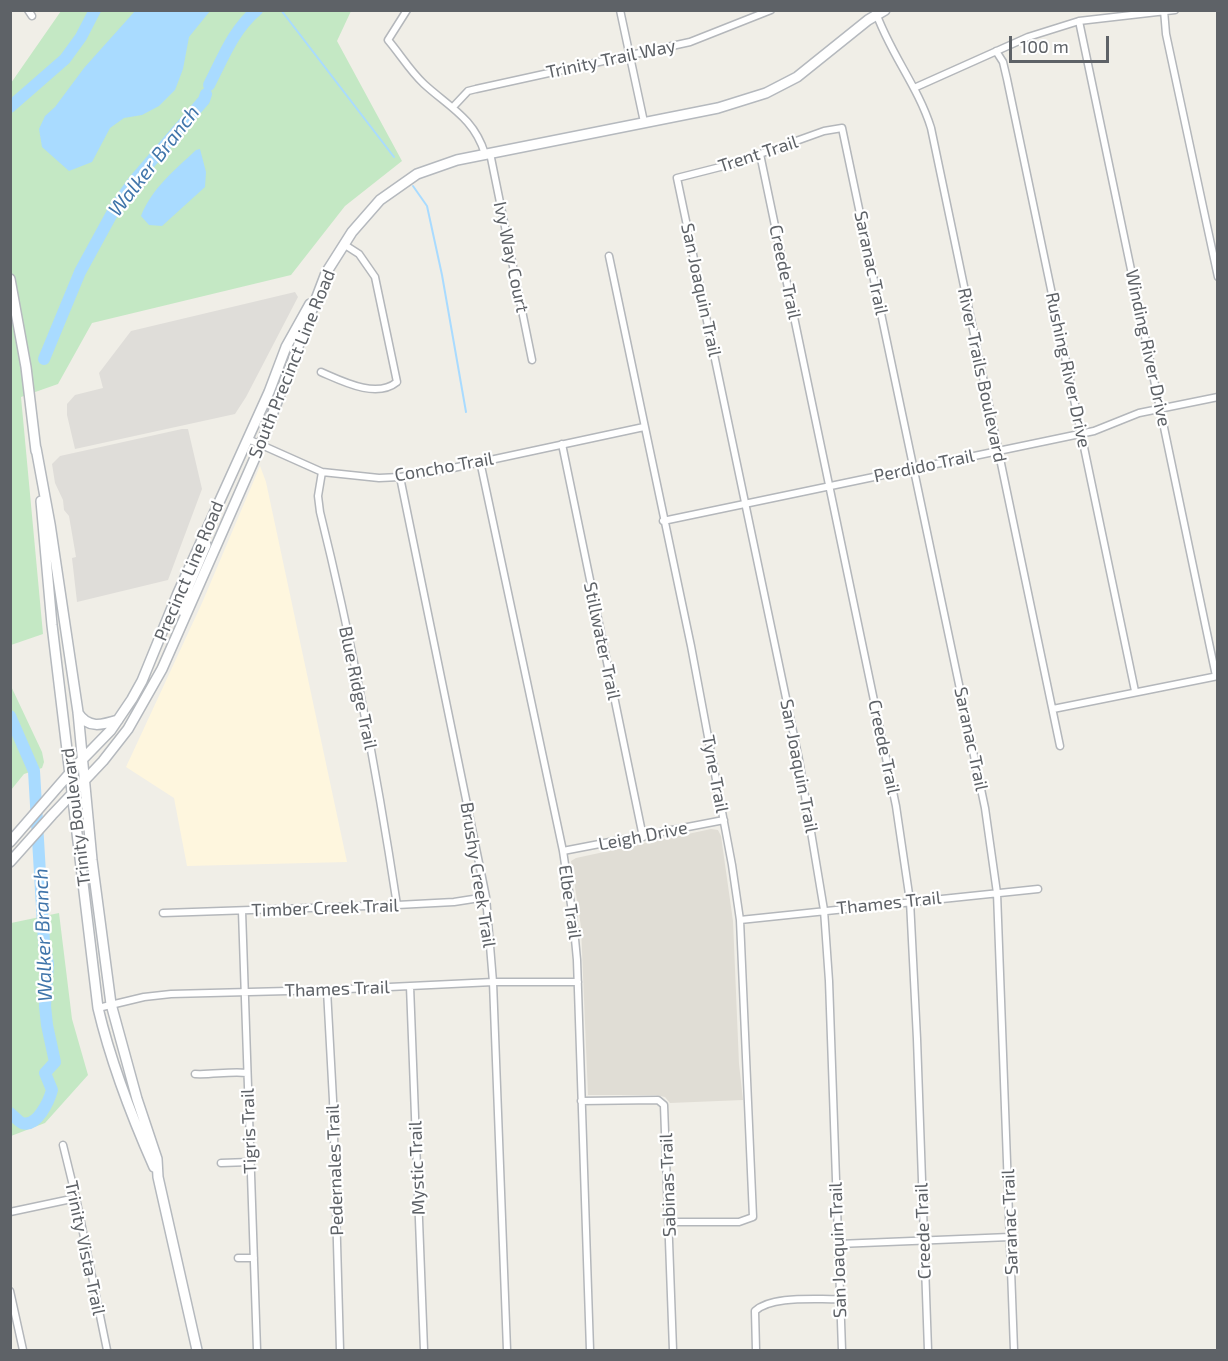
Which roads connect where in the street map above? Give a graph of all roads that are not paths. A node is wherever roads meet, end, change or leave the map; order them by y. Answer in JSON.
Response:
{"nodes":[{"id":1,"x":407,"y":10,"type":"edge"},
{"id":2,"x":620,"y":10,"type":"edge"},
{"id":3,"x":771,"y":10,"type":"edge"},
{"id":4,"x":1175,"y":10,"type":"edge"},
{"id":5,"x":1164,"y":11,"type":"edge"},
{"id":6,"x":879,"y":12,"type":"edge"},
{"id":7,"x":1079,"y":21,"type":"junction"},
{"id":8,"x":996,"y":51,"type":"junction"},
{"id":9,"x":630,"y":56,"type":"junction"},
{"id":10,"x":914,"y":88,"type":"junction"},
{"id":11,"x":453,"y":107,"type":"junction"},
{"id":12,"x":644,"y":122,"type":"junction"},
{"id":13,"x":844,"y":137,"type":"joint"},
{"id":14,"x":487,"y":154,"type":"junction"},
{"id":15,"x":760,"y":154,"type":"junction"},
{"id":16,"x":680,"y":191,"type":"joint"},
{"id":17,"x":345,"y":245,"type":"junction"},
{"id":18,"x":1215,"y":252,"type":"edge"},
{"id":19,"x":609,"y":256,"type":"dead end"},
{"id":20,"x":326,"y":273,"type":"junction"},
{"id":21,"x":1218,"y":277,"type":"edge"},
{"id":22,"x":10,"y":279,"type":"edge"},
{"id":23,"x":532,"y":360,"type":"dead end"},
{"id":24,"x":321,"y":372,"type":"dead end"},
{"id":25,"x":1218,"y":397,"type":"edge"},
{"id":26,"x":1160,"y":408,"type":"junction"},
{"id":27,"x":644,"y":427,"type":"junction"},
{"id":28,"x":1082,"y":434,"type":"junction"},
{"id":29,"x":248,"y":439,"type":"junction"},
{"id":30,"x":261,"y":444,"type":"junction"},
{"id":31,"x":562,"y":444,"type":"junction"},
{"id":32,"x":36,"y":448,"type":"junction"},
{"id":33,"x":998,"y":451,"type":"junction"},
{"id":34,"x":480,"y":461,"type":"junction"},
{"id":35,"x":914,"y":468,"type":"junction"},
{"id":36,"x":322,"y":471,"type":"junction"},
{"id":37,"x":400,"y":477,"type":"junction"},
{"id":38,"x":831,"y":486,"type":"junction"},
{"id":39,"x":746,"y":504,"type":"junction"},
{"id":40,"x":213,"y":514,"type":"junction"},
{"id":41,"x":663,"y":521,"type":"junction"},
{"id":42,"x":186,"y":612,"type":"junction"},
{"id":43,"x":164,"y":627,"type":"junction"},
{"id":44,"x":176,"y":635,"type":"junction"},
{"id":45,"x":1217,"y":676,"type":"edge"},
{"id":46,"x":1135,"y":692,"type":"junction"},
{"id":47,"x":1053,"y":709,"type":"junction"},
{"id":48,"x":78,"y":712,"type":"junction"},
{"id":49,"x":118,"y":720,"type":"junction"},
{"id":50,"x":1060,"y":746,"type":"dead end"},
{"id":51,"x":83,"y":758,"type":"junction"},
{"id":52,"x":71,"y":774,"type":"junction"},
{"id":53,"x":85,"y":779,"type":"junction"},
{"id":54,"x":72,"y":794,"type":"junction"},
{"id":55,"x":724,"y":820,"type":"junction"},
{"id":56,"x":643,"y":837,"type":"junction"},
{"id":57,"x":10,"y":842,"type":"edge"},
{"id":58,"x":563,"y":851,"type":"junction"},
{"id":59,"x":10,"y":862,"type":"edge"},
{"id":60,"x":1038,"y":889,"type":"dead end"},
{"id":61,"x":997,"y":893,"type":"junction"},
{"id":62,"x":486,"y":897,"type":"junction"},
{"id":63,"x":910,"y":901,"type":"junction"},
{"id":64,"x":397,"y":905,"type":"junction"},
{"id":65,"x":824,"y":910,"type":"junction"},
{"id":66,"x":242,"y":911,"type":"junction"},
{"id":67,"x":163,"y":913,"type":"dead end"},
{"id":68,"x":740,"y":920,"type":"junction"},
{"id":69,"x":493,"y":982,"type":"junction"},
{"id":70,"x":578,"y":982,"type":"junction"},
{"id":71,"x":410,"y":986,"type":"junction"},
{"id":72,"x":327,"y":990,"type":"junction"},
{"id":73,"x":245,"y":991,"type":"junction"},
{"id":74,"x":111,"y":1005,"type":"junction"},
{"id":75,"x":98,"y":1008,"type":"junction"},
{"id":76,"x":246,"y":1073,"type":"junction"},
{"id":77,"x":195,"y":1074,"type":"dead end"},
{"id":78,"x":581,"y":1101,"type":"junction"},
{"id":79,"x":63,"y":1145,"type":"dead end"},
{"id":80,"x":250,"y":1162,"type":"junction"},
{"id":81,"x":221,"y":1163,"type":"dead end"},
{"id":82,"x":158,"y":1177,"type":"junction"},
{"id":83,"x":76,"y":1198,"type":"junction"},
{"id":84,"x":10,"y":1212,"type":"edge"},
{"id":85,"x":670,"y":1222,"type":"junction"},
{"id":86,"x":1010,"y":1237,"type":"junction"},
{"id":87,"x":923,"y":1241,"type":"junction"},
{"id":88,"x":838,"y":1244,"type":"junction"},
{"id":89,"x":238,"y":1258,"type":"dead end"},
{"id":90,"x":254,"y":1258,"type":"junction"},
{"id":91,"x":10,"y":1291,"type":"edge"},
{"id":92,"x":840,"y":1299,"type":"junction"},
{"id":93,"x":23,"y":1350,"type":"edge"},
{"id":94,"x":107,"y":1350,"type":"edge"},
{"id":95,"x":197,"y":1350,"type":"edge"},
{"id":96,"x":257,"y":1350,"type":"edge"},
{"id":97,"x":340,"y":1350,"type":"edge"},
{"id":98,"x":424,"y":1350,"type":"edge"},
{"id":99,"x":507,"y":1350,"type":"edge"},
{"id":100,"x":590,"y":1350,"type":"edge"},
{"id":101,"x":673,"y":1350,"type":"edge"},
{"id":102,"x":756,"y":1350,"type":"edge"},
{"id":103,"x":842,"y":1350,"type":"edge"},
{"id":104,"x":928,"y":1350,"type":"edge"},
{"id":105,"x":1014,"y":1350,"type":"edge"}],
"edges":[{"from":1,"to":11,"type":"street","name":"Ivy Way Court"},
{"from":2,"to":9,"type":"street"},
{"from":3,"to":9,"type":"street","name":"Trinity Trail Way"},
{"from":4,"to":5,"type":"street"},
{"from":5,"to":7,"type":"street"},
{"from":5,"to":18,"type":"street"},
{"from":6,"to":10,"type":"street","name":"River Trails Boulevard"},
{"from":6,"to":12,"type":"main road","name":"South Precinct Line Road"},
{"from":7,"to":8,"type":"street"},
{"from":7,"to":26,"type":"street","name":"Winding River Drive"},
{"from":8,"to":10,"type":"street"},
{"from":8,"to":28,"type":"street","name":"Rushing River Drive"},
{"from":9,"to":11,"type":"street","name":"Trinity Trail Way"},
{"from":9,"to":12,"type":"street"},
{"from":10,"to":33,"type":"street","name":"River Trails Boulevard"},
{"from":11,"to":14,"type":"street","name":"Ivy Way Court"},
{"from":12,"to":14,"type":"main road","name":"South Precinct Line Road"},
{"from":13,"to":15,"type":"street","name":"Trent Trail"},
{"from":13,"to":35,"type":"street","name":"Saranac Trail"},
{"from":14,"to":17,"type":"main road","name":"South Precinct Line Road"},
{"from":14,"to":23,"type":"street","name":"Ivy Way Court"},
{"from":15,"to":16,"type":"street","name":"Trent Trail"},
{"from":15,"to":38,"type":"street","name":"Creede Trail"},
{"from":16,"to":39,"type":"street","name":"San Joaquin Trail"},
{"from":17,"to":20,"type":"main road","name":"South Precinct Line Road"},
{"from":17,"to":24,"type":"street"},
{"from":18,"to":21,"type":"street"},
{"from":19,"to":27,"type":"street","name":"Tyne Trail"},
{"from":20,"to":29,"type":"main road","name":"Precinct Line Road"},
{"from":20,"to":30,"type":"main road","name":"South Precinct Line Road"},
{"from":22,"to":32,"type":"main road","name":"Trinity Boulevard"},
{"from":25,"to":26,"type":"street","name":"Perdido Trail"},
{"from":26,"to":28,"type":"street","name":"Perdido Trail"},
{"from":26,"to":45,"type":"street","name":"Winding River Drive"},
{"from":27,"to":31,"type":"street","name":"Concho Trail"},
{"from":27,"to":41,"type":"street","name":"Tyne Trail"},
{"from":28,"to":33,"type":"street","name":"Perdido Trail"},
{"from":28,"to":46,"type":"street","name":"Rushing River Drive"},
{"from":29,"to":30,"type":"street","name":"Concho Trail"},
{"from":29,"to":40,"type":"main road","name":"Precinct Line Road"},
{"from":30,"to":36,"type":"street","name":"Concho Trail"},
{"from":30,"to":42,"type":"main road","name":"South Precinct Line Road"},
{"from":31,"to":34,"type":"street","name":"Concho Trail"},
{"from":31,"to":56,"type":"street","name":"Stillwater Trail"},
{"from":32,"to":48,"type":"main road","name":"Trinity Boulevard"},
{"from":32,"to":52,"type":"main road","name":"Trinity Boulevard"},
{"from":33,"to":35,"type":"street","name":"Perdido Trail"},
{"from":33,"to":47,"type":"street","name":"River Trails Boulevard"},
{"from":34,"to":37,"type":"street","name":"Concho Trail"},
{"from":34,"to":58,"type":"street","name":"Elbe Trail"},
{"from":35,"to":38,"type":"street","name":"Perdido Trail"},
{"from":35,"to":61,"type":"street","name":"Saranac Trail"},
{"from":36,"to":37,"type":"street","name":"Concho Trail"},
{"from":36,"to":64,"type":"street","name":"Blue Ridge Trail"},
{"from":37,"to":62,"type":"street","name":"Brushy Creek Trail"},
{"from":38,"to":39,"type":"street","name":"Perdido Trail"},
{"from":38,"to":63,"type":"street","name":"Creede Trail"},
{"from":39,"to":41,"type":"street","name":"Perdido Trail"},
{"from":39,"to":65,"type":"street","name":"San Joaquin Trail"},
{"from":40,"to":42,"type":"main road"},
{"from":40,"to":43,"type":"main road","name":"Precinct Line Road"},
{"from":41,"to":55,"type":"street","name":"Tyne Trail"},
{"from":42,"to":44,"type":"main road","name":"South Precinct Line Road"},
{"from":43,"to":44,"type":"main road"},
{"from":43,"to":49,"type":"main road","name":"Precinct Line Road"},
{"from":44,"to":53,"type":"main road","name":"South Precinct Line Road"},
{"from":45,"to":46,"type":"street"},
{"from":46,"to":47,"type":"street"},
{"from":47,"to":50,"type":"street","name":"River Trails Boulevard"},
{"from":48,"to":49,"type":"main road"},
{"from":48,"to":51,"type":"main road","name":"Trinity Boulevard"},
{"from":49,"to":51,"type":"main road","name":"Precinct Line Road"},
{"from":51,"to":52,"type":"main road","name":"Precinct Line Road"},
{"from":51,"to":53,"type":"main road","name":"Trinity Boulevard"},
{"from":52,"to":54,"type":"main road","name":"Trinity Boulevard"},
{"from":52,"to":57,"type":"main road","name":"Precinct Line Road"},
{"from":53,"to":54,"type":"main road","name":"South Precinct Line Road"},
{"from":53,"to":74,"type":"main road","name":"Trinity Boulevard"},
{"from":54,"to":59,"type":"main road"},
{"from":54,"to":75,"type":"main road","name":"Trinity Boulevard"},
{"from":55,"to":56,"type":"street","name":"Leigh Drive"},
{"from":55,"to":68,"type":"street","name":"Tyne Trail"},
{"from":56,"to":58,"type":"street","name":"Leigh Drive"},
{"from":58,"to":70,"type":"street","name":"Elbe Trail"},
{"from":60,"to":61,"type":"street","name":"Thames Trail"},
{"from":61,"to":63,"type":"street","name":"Thames Trail"},
{"from":61,"to":86,"type":"street","name":"Saranac Trail"},
{"from":62,"to":64,"type":"street","name":"Timber Creek Trail"},
{"from":62,"to":69,"type":"street","name":"Brushy Creek Trail"},
{"from":63,"to":65,"type":"street","name":"Thames Trail"},
{"from":63,"to":87,"type":"street","name":"Creede Trail"},
{"from":64,"to":66,"type":"street","name":"Timber Creek Trail"},
{"from":65,"to":68,"type":"street","name":"Thames Trail"},
{"from":65,"to":88,"type":"street","name":"San Joaquin Trail"},
{"from":66,"to":67,"type":"street","name":"Timber Creek Trail"},
{"from":66,"to":73,"type":"street","name":"Tigris Trail"},
{"from":68,"to":85,"type":"street","name":"Tyne Trail"},
{"from":69,"to":70,"type":"street","name":"Thames Trail"},
{"from":69,"to":71,"type":"street","name":"Thames Trail"},
{"from":69,"to":99,"type":"street","name":"Brushy Creek Trail"},
{"from":70,"to":78,"type":"street","name":"Elbe Trail"},
{"from":71,"to":72,"type":"street","name":"Thames Trail"},
{"from":71,"to":98,"type":"street","name":"Mystic Trail"},
{"from":72,"to":73,"type":"street","name":"Thames Trail"},
{"from":72,"to":97,"type":"street","name":"Pedernales Trail"},
{"from":73,"to":74,"type":"street","name":"Thames Trail"},
{"from":73,"to":76,"type":"street","name":"Tigris Trail"},
{"from":74,"to":75,"type":"street","name":"Thames Trail"},
{"from":74,"to":82,"type":"main road","name":"Trinity Boulevard"},
{"from":75,"to":82,"type":"main road","name":"Trinity Boulevard"},
{"from":76,"to":77,"type":"street"},
{"from":76,"to":80,"type":"street","name":"Tigris Trail"},
{"from":78,"to":85,"type":"street","name":"Sabinas Trail"},
{"from":78,"to":100,"type":"street","name":"Elbe Trail"},
{"from":79,"to":83,"type":"street","name":"Trinity Vista Trail"},
{"from":80,"to":81,"type":"street"},
{"from":80,"to":90,"type":"street","name":"Tigris Trail"},
{"from":82,"to":95,"type":"main road","name":"Trinity Boulevard"},
{"from":83,"to":84,"type":"street"},
{"from":83,"to":94,"type":"street","name":"Trinity Vista Trail"},
{"from":85,"to":101,"type":"street","name":"Sabinas Trail"},
{"from":86,"to":87,"type":"street"},
{"from":86,"to":105,"type":"street","name":"Saranac Trail"},
{"from":87,"to":88,"type":"street"},
{"from":87,"to":104,"type":"street","name":"Creede Trail"},
{"from":88,"to":92,"type":"street","name":"San Joaquin Trail"},
{"from":89,"to":90,"type":"street"},
{"from":90,"to":96,"type":"street","name":"Tigris Trail"},
{"from":91,"to":93,"type":"street"},
{"from":92,"to":102,"type":"street"},
{"from":92,"to":103,"type":"street","name":"San Joaquin Trail"}]}
